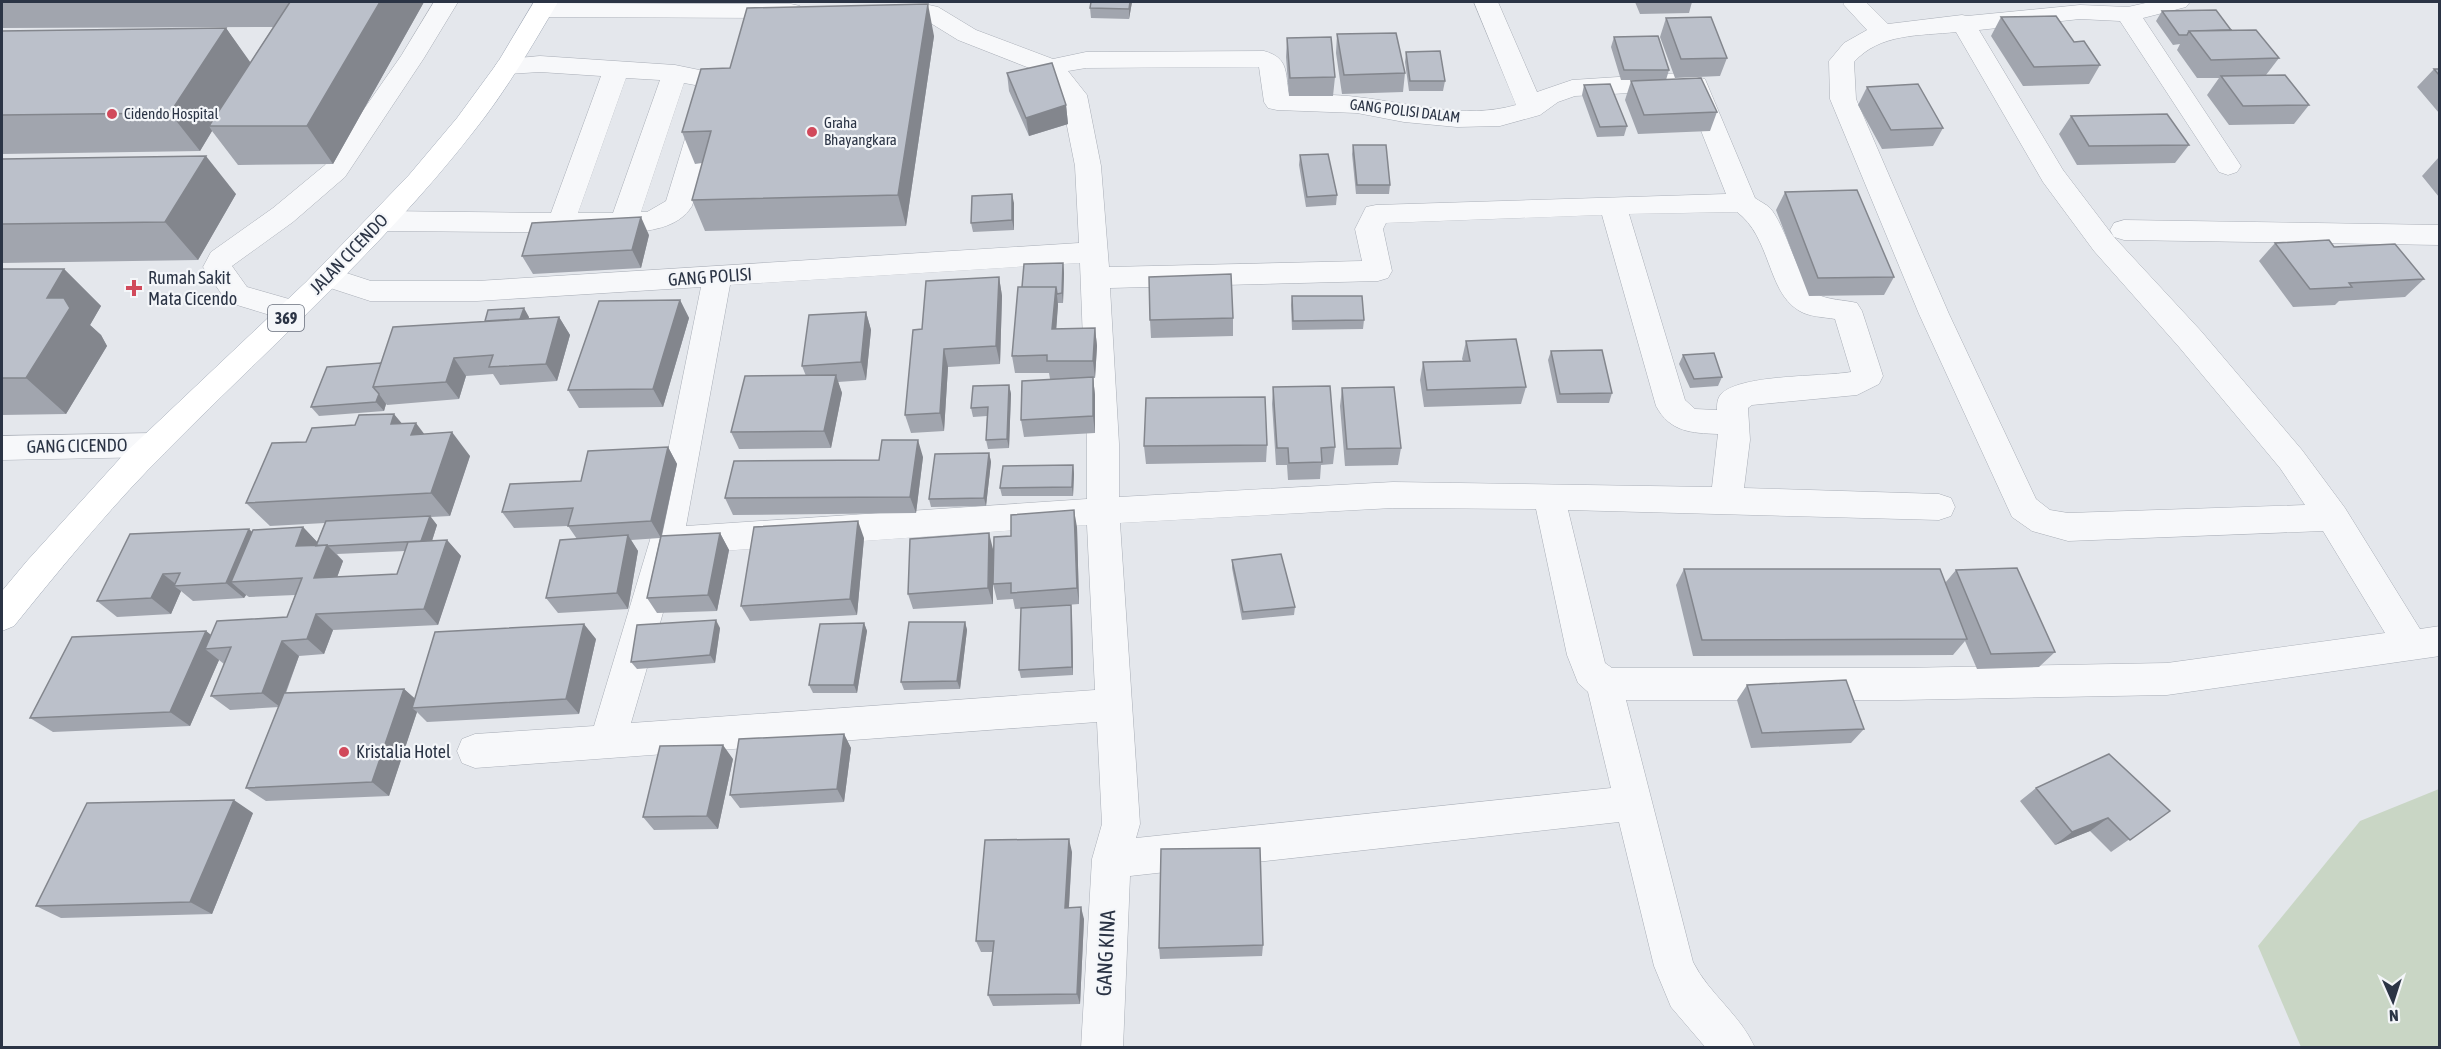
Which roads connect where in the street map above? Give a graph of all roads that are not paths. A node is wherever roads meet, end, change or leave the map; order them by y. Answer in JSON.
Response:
{"nodes":[{"id":1,"x":446,"y":2,"type":"edge"},
{"id":2,"x":956,"y":2,"type":"edge"},
{"id":3,"x":1486,"y":2,"type":"edge"},
{"id":4,"x":2178,"y":2,"type":"edge"},
{"id":5,"x":1855,"y":4,"type":"dead end"},
{"id":6,"x":544,"y":6,"type":"edge"},
{"id":7,"x":2077,"y":7,"type":"edge"},
{"id":8,"x":812,"y":11,"type":"edge"},
{"id":9,"x":859,"y":12,"type":"edge"},
{"id":10,"x":929,"y":12,"type":"junction"},
{"id":11,"x":2128,"y":14,"type":"junction"},
{"id":12,"x":1962,"y":22,"type":"junction"},
{"id":13,"x":1882,"y":32,"type":"junction"},
{"id":14,"x":508,"y":66,"type":"junction"},
{"id":15,"x":1050,"y":68,"type":"junction"},
{"id":16,"x":616,"y":69,"type":"junction"},
{"id":17,"x":675,"y":73,"type":"junction"},
{"id":18,"x":1531,"y":110,"type":"junction"},
{"id":19,"x":2228,"y":166,"type":"dead end"},
{"id":20,"x":1743,"y":203,"type":"junction"},
{"id":21,"x":1613,"y":205,"type":"junction"},
{"id":22,"x":382,"y":221,"type":"junction"},
{"id":23,"x":561,"y":223,"type":"junction"},
{"id":24,"x":624,"y":223,"type":"junction"},
{"id":25,"x":2124,"y":230,"type":"dead end"},
{"id":26,"x":2439,"y":235,"type":"edge"},
{"id":27,"x":1095,"y":265,"type":"junction"},
{"id":28,"x":328,"y":277,"type":"junction"},
{"id":29,"x":717,"y":277,"type":"junction"},
{"id":30,"x":293,"y":311,"type":"junction"},
{"id":31,"x":1732,"y":423,"type":"junction"},
{"id":32,"x":153,"y":445,"type":"junction"},
{"id":33,"x":2,"y":448,"type":"edge"},
{"id":34,"x":1549,"y":496,"type":"junction"},
{"id":35,"x":1726,"y":501,"type":"junction"},
{"id":36,"x":1939,"y":507,"type":"dead end"},
{"id":37,"x":1103,"y":511,"type":"junction"},
{"id":38,"x":2333,"y":517,"type":"junction"},
{"id":39,"x":667,"y":540,"type":"junction"},
{"id":40,"x":2,"y":615,"type":"edge"},
{"id":41,"x":2425,"y":643,"type":"edge"},
{"id":42,"x":1604,"y":684,"type":"junction"},
{"id":43,"x":1112,"y":705,"type":"junction"},
{"id":44,"x":607,"y":742,"type":"junction"},
{"id":45,"x":476,"y":751,"type":"dead end"},
{"id":46,"x":1634,"y":803,"type":"junction"},
{"id":47,"x":1111,"y":859,"type":"junction"},
{"id":48,"x":1101,"y":1047,"type":"edge"},
{"id":49,"x":1734,"y":1047,"type":"edge"}],
"edges":[{"from":1,"to":30,"type":"street"},
{"from":2,"to":10,"type":"street"},
{"from":3,"to":18,"type":"street"},
{"from":4,"to":11,"type":"street"},
{"from":5,"to":13,"type":"street"},
{"from":6,"to":8,"type":"street"},
{"from":6,"to":14,"type":"main road","name":"JALAN CICENDO","number":"369"},
{"from":7,"to":11,"type":"street"},
{"from":7,"to":12,"type":"street"},
{"from":9,"to":10,"type":"street"},
{"from":10,"to":15,"type":"street"},
{"from":11,"to":19,"type":"street"},
{"from":12,"to":13,"type":"street"},
{"from":12,"to":38,"type":"street"},
{"from":13,"to":38,"type":"street"},
{"from":14,"to":16,"type":"street"},
{"from":14,"to":22,"type":"main road","name":"JALAN CICENDO","number":"369"},
{"from":15,"to":18,"type":"street","name":"GANG POLISI DALAM"},
{"from":15,"to":27,"type":"street","name":"GANG KINA"},
{"from":16,"to":17,"type":"street"},
{"from":16,"to":23,"type":"street"},
{"from":17,"to":24,"type":"street"},
{"from":17,"to":24,"type":"street"},
{"from":18,"to":20,"type":"street","name":"GANG POLISI DALAM"},
{"from":20,"to":21,"type":"street"},
{"from":20,"to":31,"type":"street"},
{"from":21,"to":27,"type":"street","name":"GANG POLISI"},
{"from":21,"to":31,"type":"street"},
{"from":22,"to":23,"type":"street"},
{"from":22,"to":28,"type":"main road","name":"JALAN CICENDO","number":"369"},
{"from":23,"to":24,"type":"street"},
{"from":25,"to":26,"type":"street"},
{"from":27,"to":29,"type":"street","name":"GANG POLISI"},
{"from":27,"to":37,"type":"street","name":"GANG KINA"},
{"from":28,"to":29,"type":"street","name":"GANG POLISI"},
{"from":28,"to":30,"type":"main road","name":"JALAN CICENDO","number":"369"},
{"from":29,"to":39,"type":"street"},
{"from":30,"to":32,"type":"main road","name":"JALAN CICENDO","number":"369"},
{"from":31,"to":35,"type":"street"},
{"from":32,"to":33,"type":"street","name":"GANG CICENDO"},
{"from":32,"to":40,"type":"main road","name":"JALAN CICENDO","number":"369"},
{"from":34,"to":35,"type":"street"},
{"from":34,"to":37,"type":"street"},
{"from":34,"to":42,"type":"street"},
{"from":35,"to":36,"type":"street"},
{"from":37,"to":39,"type":"street"},
{"from":37,"to":43,"type":"street","name":"GANG KINA"},
{"from":38,"to":41,"type":"street"},
{"from":39,"to":44,"type":"street"},
{"from":41,"to":42,"type":"street"},
{"from":42,"to":46,"type":"street"},
{"from":43,"to":44,"type":"street"},
{"from":43,"to":47,"type":"street","name":"GANG KINA"},
{"from":44,"to":45,"type":"street"},
{"from":46,"to":47,"type":"street"},
{"from":46,"to":49,"type":"street"},
{"from":47,"to":48,"type":"street","name":"GANG KINA"}]}
